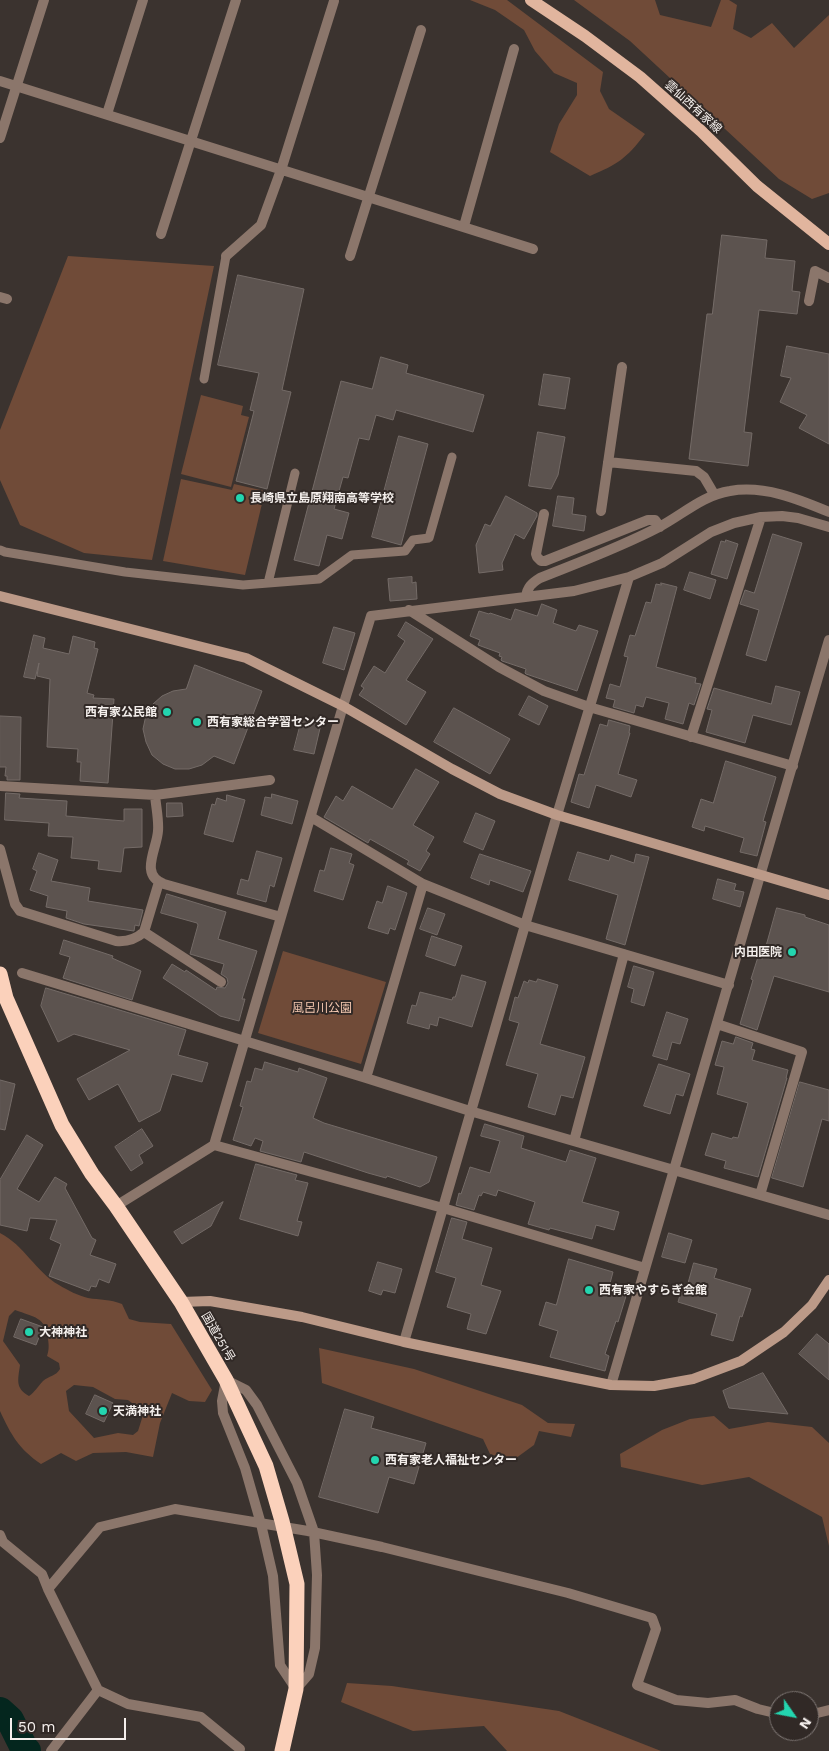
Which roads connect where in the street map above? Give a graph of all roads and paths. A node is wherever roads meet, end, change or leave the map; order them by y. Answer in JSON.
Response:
{"nodes":[{"id":1,"x":44,"y":0,"type":"edge"},
{"id":2,"x":143,"y":0,"type":"edge"},
{"id":3,"x":236,"y":0,"type":"edge"},
{"id":4,"x":531,"y":0,"type":"edge"},
{"id":5,"x":334,"y":2,"type":"dead end"},
{"id":6,"x":421,"y":30,"type":"dead end"},
{"id":7,"x":514,"y":49,"type":"dead end"},
{"id":8,"x":0,"y":80,"type":"edge"},
{"id":9,"x":16,"y":86,"type":"junction"},
{"id":10,"x":107,"y":114,"type":"junction"},
{"id":11,"x":0,"y":138,"type":"edge"},
{"id":12,"x":191,"y":141,"type":"junction"},
{"id":13,"x":281,"y":170,"type":"junction"},
{"id":14,"x":369,"y":197,"type":"junction"},
{"id":15,"x":464,"y":226,"type":"junction"},
{"id":16,"x":161,"y":234,"type":"dead end"},
{"id":17,"x":829,"y":244,"type":"edge"},
{"id":18,"x":533,"y":248,"type":"dead end"},
{"id":19,"x":226,"y":256,"type":"joint"},
{"id":20,"x":350,"y":256,"type":"dead end"},
{"id":21,"x":829,"y":278,"type":"edge"},
{"id":22,"x":809,"y":302,"type":"dead end"},
{"id":23,"x":622,"y":367,"type":"dead end"},
{"id":24,"x":204,"y":379,"type":"dead end"},
{"id":25,"x":452,"y":457,"type":"dead end"},
{"id":26,"x":608,"y":462,"type":"junction"},
{"id":27,"x":295,"y":473,"type":"dead end"},
{"id":28,"x":714,"y":494,"type":"junction"},
{"id":29,"x":601,"y":511,"type":"dead end"},
{"id":30,"x":829,"y":512,"type":"edge"},
{"id":31,"x":544,"y":514,"type":"dead end"},
{"id":32,"x":761,"y":517,"type":"junction"},
{"id":33,"x":660,"y":527,"type":"junction"},
{"id":34,"x":829,"y":527,"type":"edge"},
{"id":35,"x":0,"y":550,"type":"edge"},
{"id":36,"x":629,"y":576,"type":"junction"},
{"id":37,"x":268,"y":583,"type":"junction"},
{"id":38,"x":0,"y":596,"type":"edge"},
{"id":39,"x":526,"y":597,"type":"junction"},
{"id":40,"x":408,"y":610,"type":"junction"},
{"id":41,"x":829,"y":640,"type":"edge"},
{"id":42,"x":343,"y":706,"type":"junction"},
{"id":43,"x":589,"y":707,"type":"junction"},
{"id":44,"x":691,"y":737,"type":"junction"},
{"id":45,"x":793,"y":766,"type":"junction"},
{"id":46,"x":270,"y":780,"type":"dead end"},
{"id":47,"x":0,"y":786,"type":"edge"},
{"id":48,"x":155,"y":795,"type":"junction"},
{"id":49,"x":557,"y":815,"type":"junction"},
{"id":50,"x":311,"y":817,"type":"junction"},
{"id":51,"x":0,"y":849,"type":"edge"},
{"id":52,"x":762,"y":875,"type":"junction"},
{"id":53,"x":159,"y":882,"type":"junction"},
{"id":54,"x":423,"y":884,"type":"junction"},
{"id":55,"x":829,"y":895,"type":"edge"},
{"id":56,"x":281,"y":917,"type":"junction"},
{"id":57,"x":524,"y":925,"type":"junction"},
{"id":58,"x":144,"y":932,"type":"junction"},
{"id":59,"x":624,"y":954,"type":"junction"},
{"id":60,"x":22,"y":973,"type":"dead end"},
{"id":61,"x":0,"y":974,"type":"edge"},
{"id":62,"x":221,"y":982,"type":"dead end"},
{"id":63,"x":729,"y":985,"type":"junction"},
{"id":64,"x":3,"y":1001,"type":"edge"},
{"id":65,"x":717,"y":1024,"type":"junction"},
{"id":66,"x":245,"y":1040,"type":"junction"},
{"id":67,"x":366,"y":1078,"type":"junction"},
{"id":68,"x":470,"y":1111,"type":"junction"},
{"id":69,"x":574,"y":1141,"type":"junction"},
{"id":70,"x":214,"y":1145,"type":"junction"},
{"id":71,"x":672,"y":1170,"type":"junction"},
{"id":72,"x":760,"y":1196,"type":"junction"},
{"id":73,"x":116,"y":1206,"type":"junction"},
{"id":74,"x":443,"y":1208,"type":"junction"},
{"id":75,"x":829,"y":1215,"type":"edge"},
{"id":76,"x":645,"y":1268,"type":"junction"},
{"id":77,"x":829,"y":1280,"type":"edge"},
{"id":78,"x":181,"y":1302,"type":"junction"},
{"id":79,"x":404,"y":1342,"type":"junction"},
{"id":80,"x":226,"y":1380,"type":"junction"},
{"id":81,"x":611,"y":1385,"type":"junction"},
{"id":82,"x":265,"y":1525,"type":"junction"},
{"id":83,"x":311,"y":1532,"type":"junction"},
{"id":84,"x":0,"y":1535,"type":"edge"},
{"id":85,"x":48,"y":1589,"type":"junction"},
{"id":86,"x":296,"y":1689,"type":"junction"},
{"id":87,"x":98,"y":1690,"type":"junction"},
{"id":88,"x":769,"y":1712,"type":"edge"},
{"id":89,"x":240,"y":1748,"type":"dead end"},
{"id":90,"x":51,"y":1751,"type":"edge"},
{"id":91,"x":282,"y":1751,"type":"edge"}],
"edges":[{"from":1,"to":9,"type":"street"},
{"from":2,"to":10,"type":"street"},
{"from":3,"to":12,"type":"street"},
{"from":4,"to":17,"type":"main road","name":"雲仙西有家線"},
{"from":5,"to":13,"type":"street"},
{"from":6,"to":14,"type":"street"},
{"from":7,"to":15,"type":"street"},
{"from":8,"to":9,"type":"street"},
{"from":9,"to":10,"type":"street"},
{"from":9,"to":11,"type":"street"},
{"from":10,"to":12,"type":"street"},
{"from":12,"to":13,"type":"street"},
{"from":12,"to":16,"type":"street"},
{"from":13,"to":14,"type":"street"},
{"from":13,"to":19,"type":"street"},
{"from":14,"to":15,"type":"street"},
{"from":14,"to":20,"type":"street"},
{"from":15,"to":18,"type":"street"},
{"from":19,"to":24,"type":"lane"},
{"from":21,"to":22,"type":"street"},
{"from":23,"to":26,"type":"street"},
{"from":25,"to":37,"type":"lane"},
{"from":26,"to":28,"type":"street"},
{"from":26,"to":29,"type":"street"},
{"from":27,"to":37,"type":"lane"},
{"from":28,"to":30,"type":"street"},
{"from":28,"to":33,"type":"street"},
{"from":31,"to":33,"type":"street"},
{"from":32,"to":34,"type":"street"},
{"from":32,"to":36,"type":"street"},
{"from":32,"to":44,"type":"street"},
{"from":33,"to":39,"type":"street"},
{"from":35,"to":37,"type":"lane"},
{"from":36,"to":39,"type":"street"},
{"from":36,"to":43,"type":"street"},
{"from":38,"to":42,"type":"street"},
{"from":39,"to":40,"type":"street"},
{"from":40,"to":42,"type":"street"},
{"from":40,"to":43,"type":"street"},
{"from":41,"to":45,"type":"street"},
{"from":42,"to":49,"type":"street"},
{"from":42,"to":50,"type":"street"},
{"from":43,"to":44,"type":"street"},
{"from":43,"to":49,"type":"street"},
{"from":44,"to":45,"type":"street"},
{"from":45,"to":52,"type":"street"},
{"from":46,"to":48,"type":"street"},
{"from":47,"to":48,"type":"street"},
{"from":48,"to":53,"type":"street"},
{"from":49,"to":52,"type":"street"},
{"from":49,"to":57,"type":"street"},
{"from":50,"to":54,"type":"street"},
{"from":50,"to":56,"type":"street"},
{"from":51,"to":58,"type":"street"},
{"from":52,"to":55,"type":"street"},
{"from":52,"to":63,"type":"street"},
{"from":53,"to":56,"type":"street"},
{"from":53,"to":58,"type":"street"},
{"from":54,"to":57,"type":"street"},
{"from":54,"to":67,"type":"street"},
{"from":56,"to":66,"type":"street"},
{"from":57,"to":59,"type":"street"},
{"from":57,"to":68,"type":"street"},
{"from":58,"to":62,"type":"street"},
{"from":59,"to":63,"type":"street"},
{"from":59,"to":69,"type":"street"},
{"from":60,"to":66,"type":"street"},
{"from":61,"to":64,"type":"highway","name":"国道251号"},
{"from":63,"to":65,"type":"street"},
{"from":64,"to":73,"type":"highway","name":"国道251号"},
{"from":65,"to":71,"type":"street"},
{"from":65,"to":72,"type":"street"},
{"from":66,"to":67,"type":"street"},
{"from":66,"to":70,"type":"street"},
{"from":67,"to":68,"type":"street"},
{"from":68,"to":69,"type":"street"},
{"from":68,"to":74,"type":"street"},
{"from":69,"to":71,"type":"street"},
{"from":70,"to":73,"type":"street"},
{"from":70,"to":74,"type":"street"},
{"from":71,"to":72,"type":"street"},
{"from":71,"to":76,"type":"street"},
{"from":72,"to":75,"type":"street"},
{"from":73,"to":78,"type":"highway","name":"国道251号"},
{"from":74,"to":76,"type":"street"},
{"from":74,"to":79,"type":"street"},
{"from":76,"to":81,"type":"street"},
{"from":77,"to":81,"type":"street"},
{"from":78,"to":79,"type":"street"},
{"from":78,"to":80,"type":"highway","name":"国道251号"},
{"from":79,"to":81,"type":"street"},
{"from":80,"to":82,"type":"street"},
{"from":80,"to":83,"type":"street"},
{"from":80,"to":86,"type":"highway","name":"国道251号"},
{"from":82,"to":83,"type":"street"},
{"from":82,"to":85,"type":"street"},
{"from":82,"to":86,"type":"street"},
{"from":83,"to":86,"type":"street"},
{"from":83,"to":88,"type":"street"},
{"from":84,"to":85,"type":"street"},
{"from":85,"to":87,"type":"street"},
{"from":86,"to":91,"type":"highway","name":"国道251号"},
{"from":87,"to":89,"type":"street"},
{"from":87,"to":90,"type":"street"}]}
